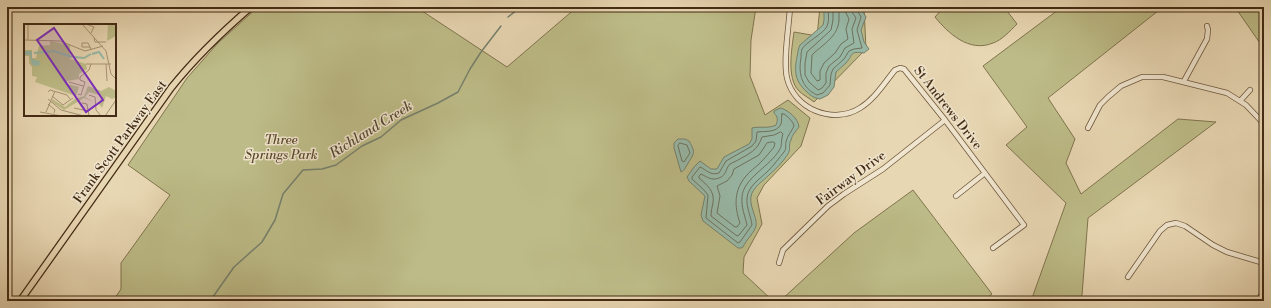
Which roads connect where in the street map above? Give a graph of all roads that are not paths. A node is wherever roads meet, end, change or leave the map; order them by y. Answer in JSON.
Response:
{"nodes":[{"id":1,"x":251,"y":7,"type":"edge"},
{"id":2,"x":790,"y":7,"type":"edge"},
{"id":3,"x":1207,"y":26,"type":"dead end"},
{"id":4,"x":1184,"y":81,"type":"junction"},
{"id":5,"x":1250,"y":90,"type":"dead end"},
{"id":6,"x":1240,"y":101,"type":"junction"},
{"id":7,"x":946,"y":120,"type":"junction"},
{"id":8,"x":1264,"y":124,"type":"edge"},
{"id":9,"x":1088,"y":128,"type":"dead end"},
{"id":10,"x":985,"y":173,"type":"junction"},
{"id":11,"x":956,"y":196,"type":"dead end"},
{"id":12,"x":993,"y":248,"type":"dead end"},
{"id":13,"x":779,"y":263,"type":"dead end"},
{"id":14,"x":1264,"y":263,"type":"edge"},
{"id":15,"x":1128,"y":277,"type":"dead end"},
{"id":16,"x":1264,"y":290,"type":"edge"},
{"id":17,"x":20,"y":301,"type":"edge"},
{"id":18,"x":1258,"y":301,"type":"edge"}],
"edges":[{"from":1,"to":17,"type":"main road","name":"Frank Scott Parkway East"},
{"from":2,"to":7,"type":"street","name":"St Andrews Drive"},
{"from":3,"to":4,"type":"street"},
{"from":4,"to":6,"type":"street"},
{"from":4,"to":9,"type":"street"},
{"from":5,"to":6,"type":"street"},
{"from":6,"to":8,"type":"street"},
{"from":7,"to":10,"type":"street","name":"St Andrews Drive"},
{"from":7,"to":13,"type":"street","name":"Fairway Drive"},
{"from":10,"to":11,"type":"street"},
{"from":10,"to":12,"type":"street","name":"St Andrews Drive"},
{"from":14,"to":15,"type":"street"},
{"from":16,"to":18,"type":"street"}]}
